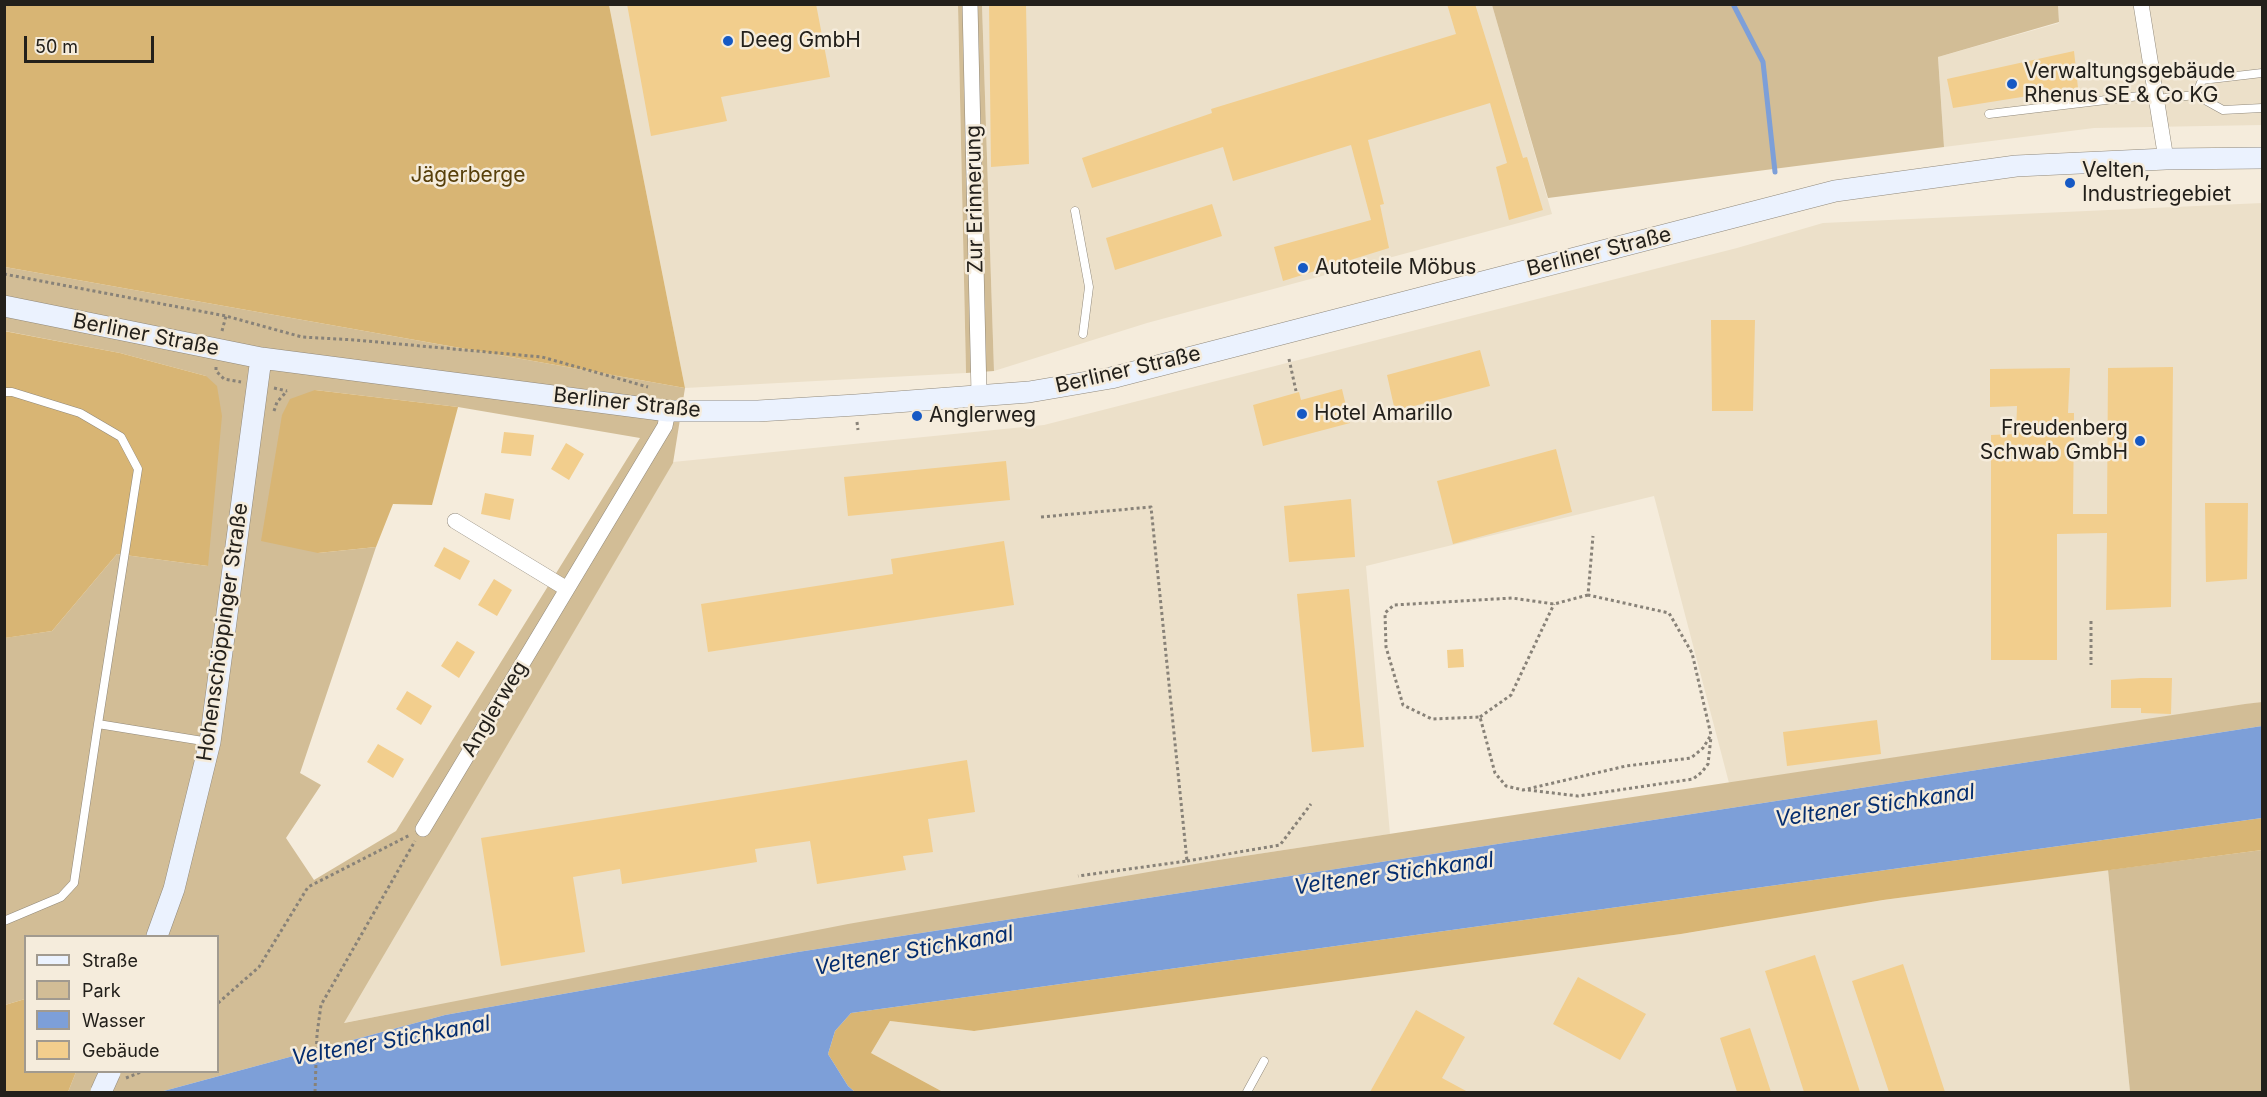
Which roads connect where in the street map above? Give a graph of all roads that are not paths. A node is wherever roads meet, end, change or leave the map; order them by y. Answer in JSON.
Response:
{"nodes":[{"id":1,"x":970,"y":4,"type":"edge"},
{"id":2,"x":2142,"y":4,"type":"edge"},
{"id":3,"x":2262,"y":73,"type":"edge"},
{"id":4,"x":2196,"y":95,"type":"junction"},
{"id":5,"x":2156,"y":97,"type":"junction"},
{"id":6,"x":2262,"y":108,"type":"edge"},
{"id":7,"x":1989,"y":114,"type":"dead end"},
{"id":8,"x":2262,"y":158,"type":"edge"},
{"id":9,"x":2166,"y":159,"type":"junction"},
{"id":10,"x":1075,"y":211,"type":"dead end"},
{"id":11,"x":4,"y":306,"type":"edge"},
{"id":12,"x":1083,"y":334,"type":"dead end"},
{"id":13,"x":261,"y":358,"type":"junction"},
{"id":14,"x":4,"y":392,"type":"edge"},
{"id":15,"x":979,"y":394,"type":"junction"},
{"id":16,"x":668,"y":411,"type":"junction"},
{"id":17,"x":454,"y":521,"type":"dead end"},
{"id":18,"x":567,"y":589,"type":"junction"},
{"id":19,"x":98,"y":724,"type":"junction"},
{"id":20,"x":210,"y":742,"type":"junction"},
{"id":21,"x":423,"y":829,"type":"road end"},
{"id":22,"x":4,"y":921,"type":"edge"},
{"id":23,"x":157,"y":935,"type":"edge"},
{"id":24,"x":1264,"y":1061,"type":"dead end"},
{"id":25,"x":109,"y":1073,"type":"edge"},
{"id":26,"x":101,"y":1092,"type":"edge"},
{"id":27,"x":1247,"y":1092,"type":"edge"}],
"edges":[{"from":1,"to":15,"type":"street","name":"Zur Erinnerung"},
{"from":2,"to":5,"type":"street"},
{"from":3,"to":4,"type":"lane"},
{"from":4,"to":5,"type":"lane"},
{"from":4,"to":6,"type":"lane"},
{"from":5,"to":7,"type":"lane"},
{"from":5,"to":9,"type":"street"},
{"from":8,"to":9,"type":"main road","name":"Berliner Straße"},
{"from":9,"to":15,"type":"main road","name":"Berliner Straße"},
{"from":10,"to":12,"type":"lane"},
{"from":11,"to":13,"type":"main road","name":"Berliner Straße"},
{"from":13,"to":16,"type":"main road","name":"Berliner Straße"},
{"from":13,"to":20,"type":"main road","name":"Hohenschöppinger Straße"},
{"from":14,"to":19,"type":"lane"},
{"from":15,"to":16,"type":"main road","name":"Berliner Straße"},
{"from":16,"to":18,"type":"street","name":"Anglerweg"},
{"from":17,"to":18,"type":"street"},
{"from":18,"to":21,"type":"street","name":"Anglerweg"},
{"from":19,"to":20,"type":"lane"},
{"from":19,"to":22,"type":"lane"},
{"from":20,"to":23,"type":"main road","name":"Hohenschöppinger Straße"},
{"from":24,"to":27,"type":"lane"},
{"from":25,"to":26,"type":"main road","bridge":true}]}
